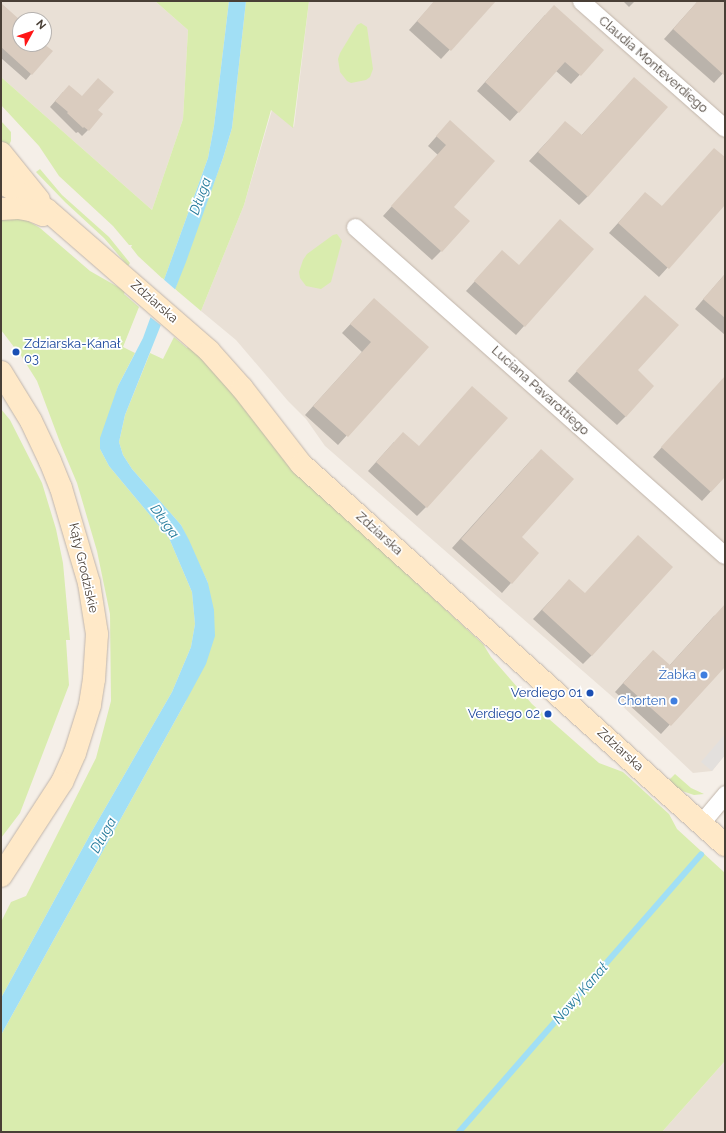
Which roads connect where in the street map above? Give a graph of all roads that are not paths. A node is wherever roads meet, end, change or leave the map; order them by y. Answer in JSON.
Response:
{"nodes":[{"id":1,"x":581,"y":1,"type":"edge"},
{"id":2,"x":725,"y":128,"type":"edge"},
{"id":3,"x":1,"y":153,"type":"edge"},
{"id":4,"x":1,"y":182,"type":"edge"},
{"id":5,"x":1,"y":209,"type":"edge"},
{"id":6,"x":54,"y":217,"type":"junction"},
{"id":7,"x":355,"y":227,"type":"dead end"},
{"id":8,"x":1,"y":372,"type":"edge"},
{"id":9,"x":725,"y":555,"type":"edge"},
{"id":10,"x":725,"y":794,"type":"edge"},
{"id":11,"x":701,"y":823,"type":"junction"},
{"id":12,"x":725,"y":845,"type":"edge"},
{"id":13,"x":1,"y":876,"type":"edge"}],
"edges":[{"from":1,"to":2,"type":"street","name":"Claudia Monteverdiego"},
{"from":3,"to":6,"type":"street","name":"Zdziarska"},
{"from":4,"to":6,"type":"street","name":"Zdziarska"},
{"from":5,"to":6,"type":"street"},
{"from":6,"to":11,"type":"street","name":"Zdziarska"},
{"from":7,"to":9,"type":"street","name":"Luciana Pavarottiego"},
{"from":8,"to":13,"type":"street","name":"Kąty Grodziskie"},
{"from":10,"to":11,"type":"street"},
{"from":11,"to":12,"type":"street","name":"Zdziarska"}]}
